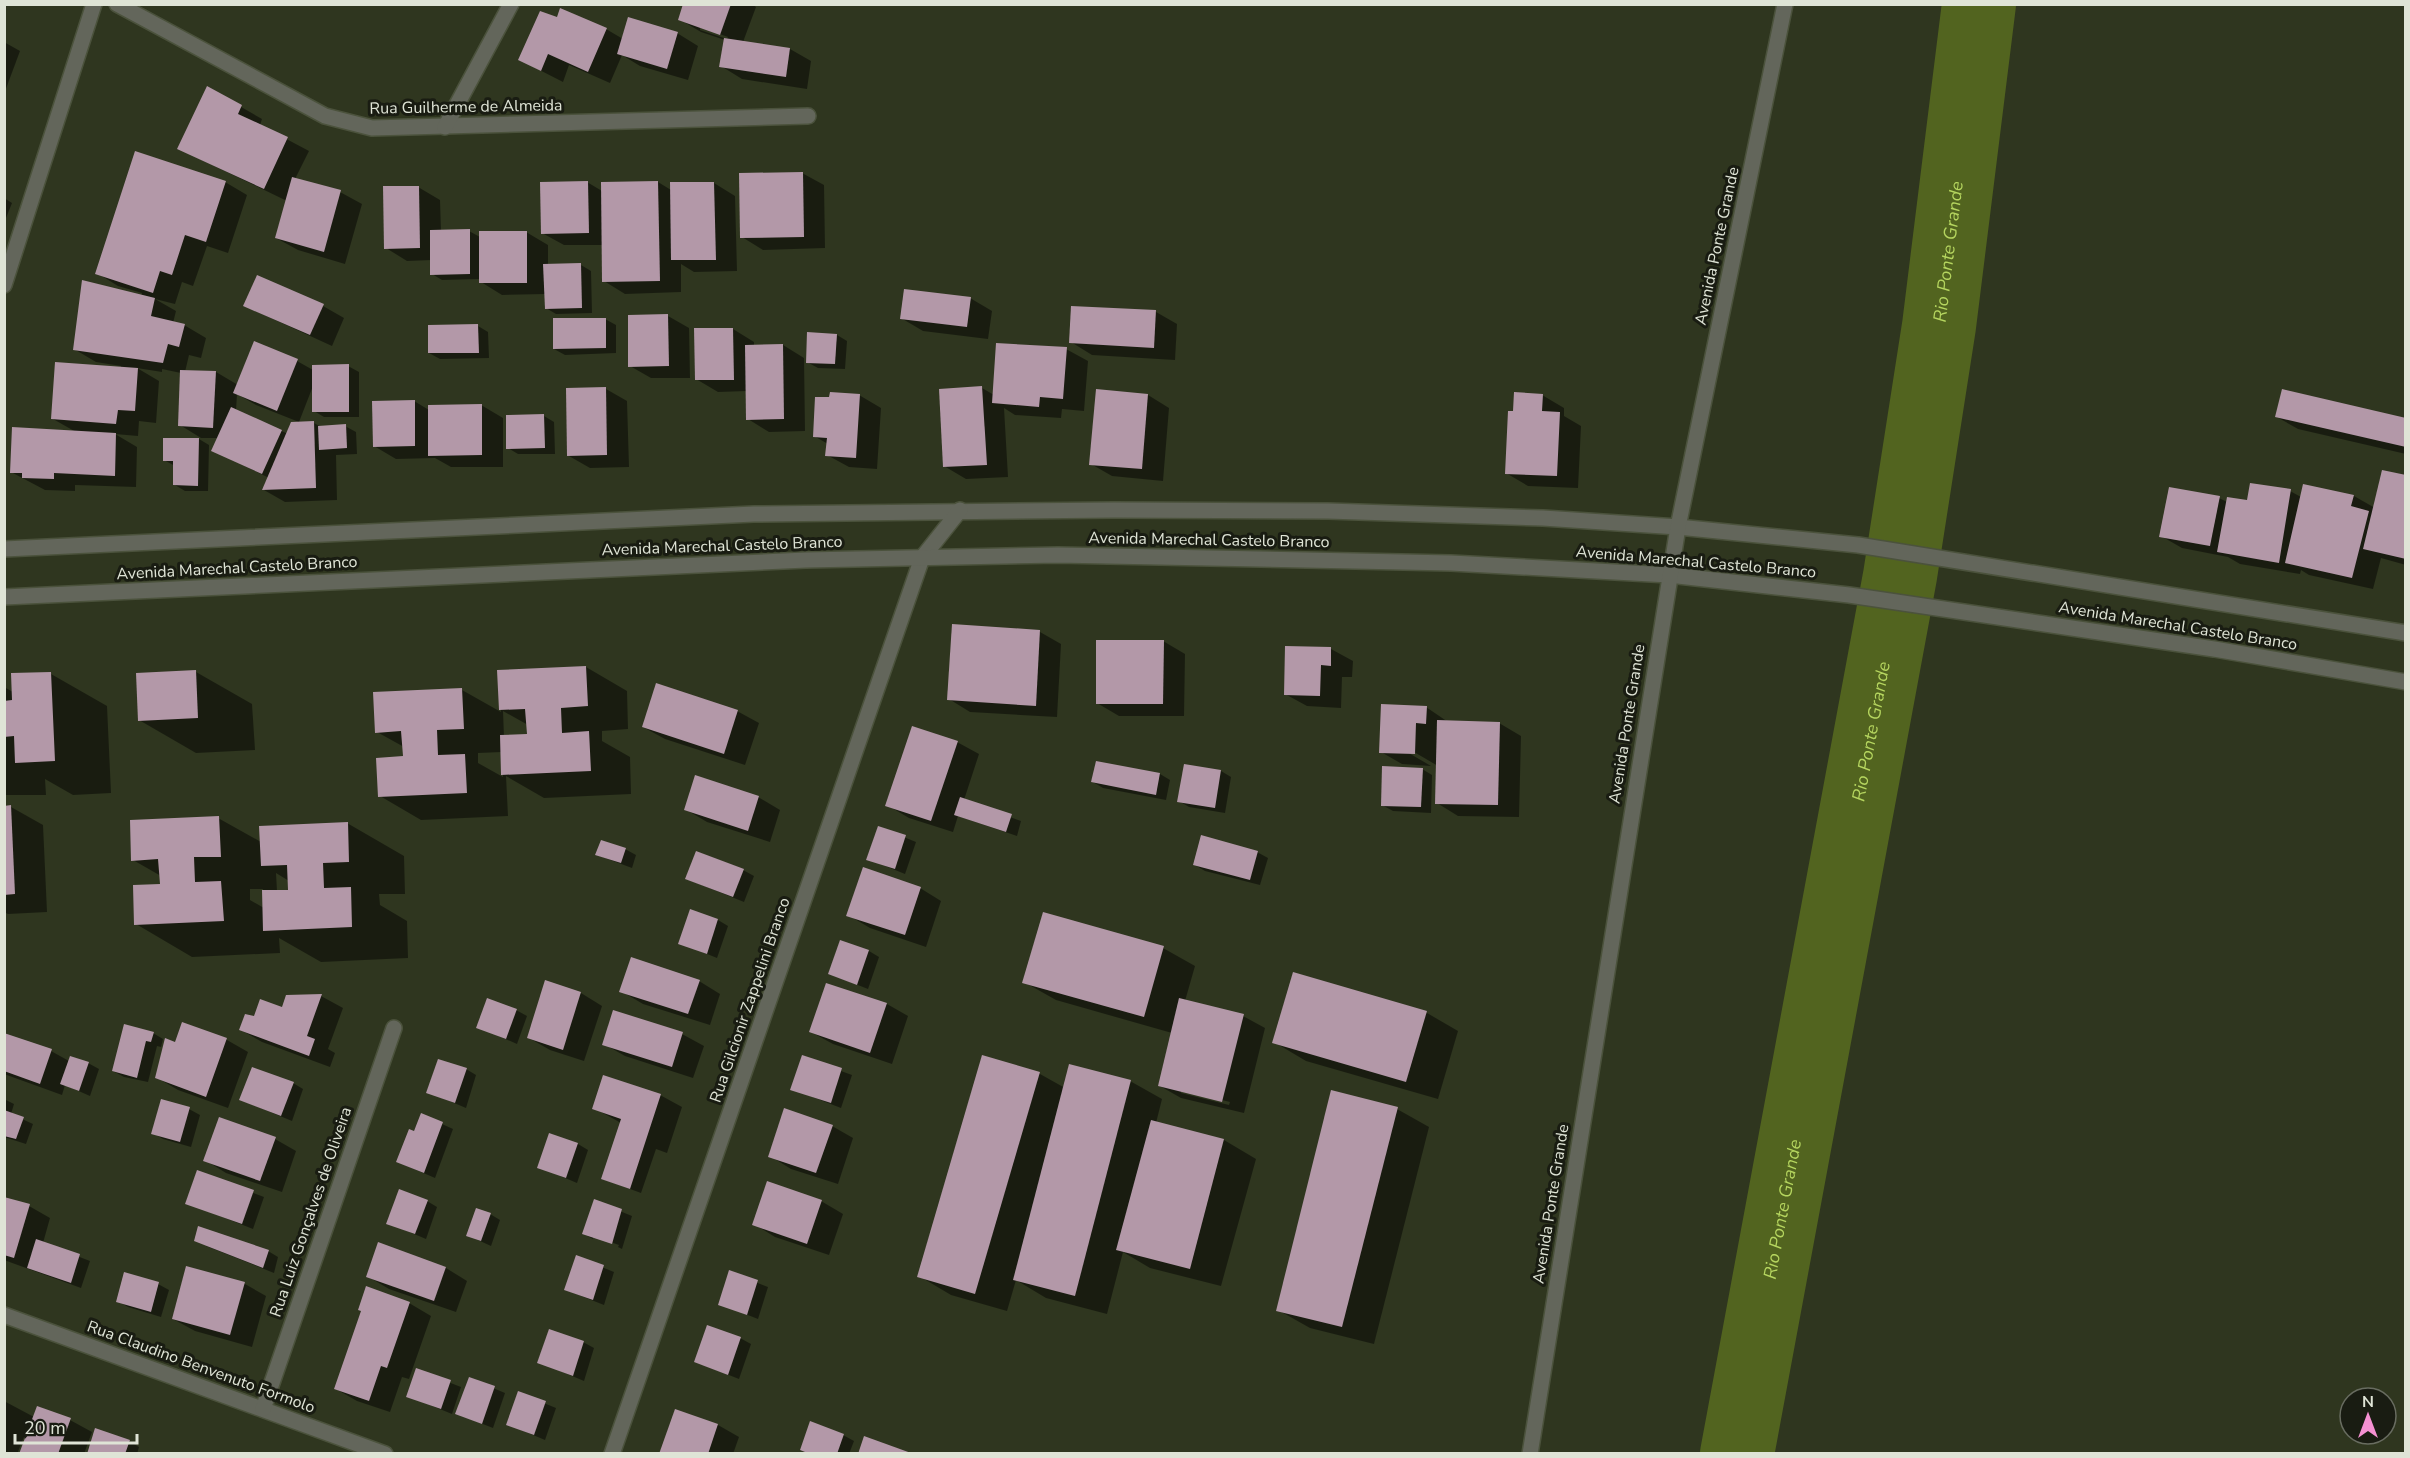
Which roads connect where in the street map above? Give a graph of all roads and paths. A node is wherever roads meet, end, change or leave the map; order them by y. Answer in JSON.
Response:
{"nodes":[{"id":1,"x":94,"y":4,"type":"edge"},
{"id":2,"x":117,"y":4,"type":"edge"},
{"id":3,"x":511,"y":4,"type":"edge"},
{"id":4,"x":1785,"y":4,"type":"edge"},
{"id":5,"x":808,"y":116,"type":"dead end"},
{"id":6,"x":445,"y":127,"type":"junction"},
{"id":7,"x":4,"y":285,"type":"edge"},
{"id":8,"x":960,"y":510,"type":"junction"},
{"id":9,"x":1678,"y":527,"type":"junction"},
{"id":10,"x":4,"y":549,"type":"edge"},
{"id":11,"x":922,"y":558,"type":"junction"},
{"id":12,"x":1669,"y":575,"type":"junction"},
{"id":13,"x":4,"y":597,"type":"edge"},
{"id":14,"x":2406,"y":633,"type":"edge"},
{"id":15,"x":2406,"y":682,"type":"edge"},
{"id":16,"x":394,"y":1028,"type":"dead end"},
{"id":17,"x":4,"y":1315,"type":"edge"},
{"id":18,"x":262,"y":1409,"type":"junction"},
{"id":19,"x":385,"y":1454,"type":"edge"},
{"id":20,"x":612,"y":1454,"type":"edge"},
{"id":21,"x":1530,"y":1454,"type":"edge"}],
"edges":[{"from":1,"to":7,"type":"street"},
{"from":2,"to":6,"type":"street","name":"Rua Guilherme de Almeida"},
{"from":3,"to":6,"type":"street"},
{"from":4,"to":9,"type":"street","name":"Avenida Ponte Grande"},
{"from":5,"to":6,"type":"street","name":"Rua Guilherme de Almeida"},
{"from":8,"to":9,"type":"street","name":"Avenida Marechal Castelo Branco"},
{"from":8,"to":10,"type":"street","name":"Avenida Marechal Castelo Branco"},
{"from":8,"to":11,"type":"street","name":"Rua Gilcionir Zappelini Branco"},
{"from":9,"to":12,"type":"street","name":"Avenida Ponte Grande"},
{"from":9,"to":14,"type":"street","name":"Avenida Marechal Castelo Branco"},
{"from":11,"to":12,"type":"street","name":"Avenida Marechal Castelo Branco"},
{"from":11,"to":13,"type":"street","name":"Avenida Marechal Castelo Branco"},
{"from":11,"to":20,"type":"street","name":"Rua Gilcionir Zappelini Branco"},
{"from":12,"to":15,"type":"street","name":"Avenida Marechal Castelo Branco"},
{"from":12,"to":21,"type":"street","name":"Avenida Ponte Grande"},
{"from":16,"to":18,"type":"street","name":"Rua Luiz Gonçalves de Oliveira"},
{"from":17,"to":18,"type":"street","name":"Rua Claudino Benvenuto Formolo"},
{"from":18,"to":19,"type":"street","name":"Rua Claudino Benvenuto Formolo"}]}
